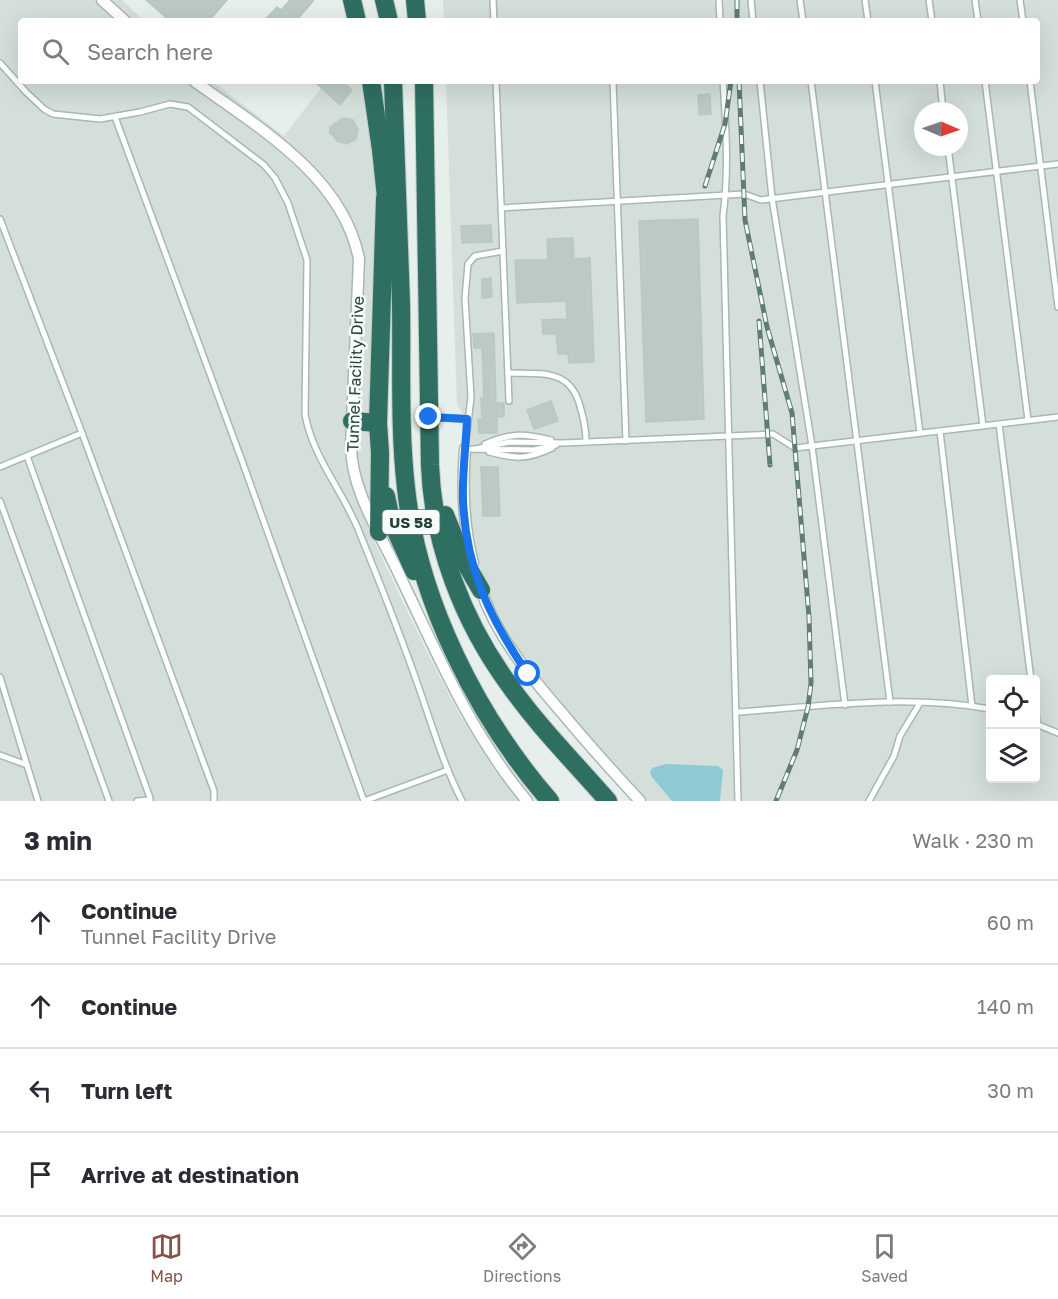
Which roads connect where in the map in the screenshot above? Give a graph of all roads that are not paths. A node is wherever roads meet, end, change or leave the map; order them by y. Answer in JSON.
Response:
{"nodes":[{"id":1,"x":102,"y":0,"type":"edge"},
{"id":2,"x":386,"y":0,"type":"edge"},
{"id":3,"x":416,"y":0,"type":"edge"},
{"id":4,"x":425,"y":0,"type":"edge"},
{"id":5,"x":493,"y":0,"type":"edge"},
{"id":6,"x":719,"y":0,"type":"edge"},
{"id":7,"x":751,"y":0,"type":"edge"},
{"id":8,"x":800,"y":0,"type":"edge"},
{"id":9,"x":865,"y":0,"type":"edge"},
{"id":10,"x":929,"y":0,"type":"edge"},
{"id":11,"x":975,"y":0,"type":"edge"},
{"id":12,"x":1020,"y":0,"type":"edge"},
{"id":13,"x":122,"y":18,"type":"edge"},
{"id":14,"x":389,"y":18,"type":"edge"},
{"id":15,"x":417,"y":18,"type":"edge"},
{"id":16,"x":425,"y":18,"type":"edge"},
{"id":17,"x":494,"y":18,"type":"edge"},
{"id":18,"x":720,"y":18,"type":"edge"},
{"id":19,"x":753,"y":18,"type":"edge"},
{"id":20,"x":803,"y":18,"type":"edge"},
{"id":21,"x":868,"y":18,"type":"edge"},
{"id":22,"x":932,"y":18,"type":"edge"},
{"id":23,"x":978,"y":18,"type":"edge"},
{"id":24,"x":1023,"y":18,"type":"edge"},
{"id":25,"x":0,"y":63,"type":"edge"},
{"id":26,"x":18,"y":83,"type":"edge"},
{"id":27,"x":19,"y":84,"type":"edge"},
{"id":28,"x":198,"y":84,"type":"edge"},
{"id":29,"x":371,"y":84,"type":"edge"},
{"id":30,"x":393,"y":84,"type":"edge"},
{"id":31,"x":496,"y":84,"type":"edge"},
{"id":32,"x":613,"y":84,"type":"edge"},
{"id":33,"x":723,"y":84,"type":"edge"},
{"id":34,"x":760,"y":84,"type":"edge"},
{"id":35,"x":811,"y":84,"type":"edge"},
{"id":36,"x":875,"y":84,"type":"edge"},
{"id":37,"x":940,"y":84,"type":"edge"},
{"id":38,"x":985,"y":84,"type":"edge"},
{"id":39,"x":1030,"y":84,"type":"edge"},
{"id":40,"x":423,"y":85,"type":"edge"},
{"id":41,"x":943,"y":102,"type":"edge"},
{"id":42,"x":115,"y":117,"type":"junction"},
{"id":43,"x":949,"y":156,"type":"edge"},
{"id":44,"x":1058,"y":164,"type":"edge"},
{"id":45,"x":1040,"y":166,"type":"junction"},
{"id":46,"x":997,"y":171,"type":"junction"},
{"id":47,"x":952,"y":177,"type":"junction"},
{"id":48,"x":888,"y":184,"type":"junction"},
{"id":49,"x":825,"y":192,"type":"junction"},
{"id":50,"x":726,"y":195,"type":"junction"},
{"id":51,"x":386,"y":196,"type":"junction"},
{"id":52,"x":772,"y":198,"type":"junction"},
{"id":53,"x":618,"y":202,"type":"junction"},
{"id":54,"x":501,"y":208,"type":"junction"},
{"id":55,"x":0,"y":219,"type":"edge"},
{"id":56,"x":503,"y":251,"type":"junction"},
{"id":57,"x":1058,"y":307,"type":"edge"},
{"id":58,"x":400,"y":354,"type":"junction"},
{"id":59,"x":508,"y":373,"type":"junction"},
{"id":60,"x":509,"y":401,"type":"dead end"},
{"id":61,"x":429,"y":417,"type":"junction"},
{"id":62,"x":1058,"y":417,"type":"edge"},
{"id":63,"x":467,"y":419,"type":"junction"},
{"id":64,"x":1028,"y":420,"type":"junction"},
{"id":65,"x":352,"y":421,"type":"junction"},
{"id":66,"x":378,"y":423,"type":"junction"},
{"id":67,"x":999,"y":424,"type":"junction"},
{"id":68,"x":983,"y":426,"type":"junction"},
{"id":69,"x":940,"y":431,"type":"junction"},
{"id":70,"x":82,"y":433,"type":"junction"},
{"id":71,"x":920,"y":433,"type":"junction"},
{"id":72,"x":728,"y":437,"type":"junction"},
{"id":73,"x":626,"y":441,"type":"junction"},
{"id":74,"x":858,"y":441,"type":"junction"},
{"id":75,"x":586,"y":442,"type":"junction"},
{"id":76,"x":563,"y":443,"type":"junction"},
{"id":77,"x":812,"y":446,"type":"junction"},
{"id":78,"x":470,"y":449,"type":"junction"},
{"id":79,"x":380,"y":453,"type":"junction"},
{"id":80,"x":27,"y":456,"type":"junction"},
{"id":81,"x":0,"y":467,"type":"edge"},
{"id":82,"x":0,"y":501,"type":"edge"},
{"id":83,"x":379,"y":532,"type":"junction"},
{"id":84,"x":483,"y":596,"type":"junction"},
{"id":85,"x":443,"y":627,"type":"junction"},
{"id":86,"x":1030,"y":675,"type":"edge"},
{"id":87,"x":0,"y":677,"type":"edge"},
{"id":88,"x":890,"y":702,"type":"junction"},
{"id":89,"x":920,"y":703,"type":"junction"},
{"id":90,"x":844,"y":705,"type":"junction"},
{"id":91,"x":972,"y":706,"type":"junction"},
{"id":92,"x":986,"y":708,"type":"edge"},
{"id":93,"x":737,"y":711,"type":"junction"},
{"id":94,"x":1040,"y":726,"type":"edge"},
{"id":95,"x":1058,"y":733,"type":"edge"},
{"id":96,"x":0,"y":755,"type":"edge"},
{"id":97,"x":27,"y":765,"type":"junction"},
{"id":98,"x":448,"y":770,"type":"junction"},
{"id":99,"x":150,"y":800,"type":"edge"},
{"id":100,"x":38,"y":801,"type":"edge"},
{"id":101,"x":109,"y":801,"type":"edge"},
{"id":102,"x":137,"y":801,"type":"edge"},
{"id":103,"x":214,"y":801,"type":"edge"},
{"id":104,"x":364,"y":801,"type":"edge"},
{"id":105,"x":462,"y":801,"type":"edge"},
{"id":106,"x":527,"y":801,"type":"edge"},
{"id":107,"x":550,"y":801,"type":"edge"},
{"id":108,"x":608,"y":801,"type":"edge"},
{"id":109,"x":640,"y":801,"type":"edge"},
{"id":110,"x":738,"y":801,"type":"edge"},
{"id":111,"x":869,"y":801,"type":"edge"}],
"edges":[{"from":1,"to":13,"type":"street"},
{"from":2,"to":14,"type":"highway"},
{"from":3,"to":15,"type":"highway"},
{"from":4,"to":16,"type":"highway"},
{"from":5,"to":17,"type":"lane"},
{"from":6,"to":18,"type":"lane"},
{"from":7,"to":19,"type":"lane"},
{"from":8,"to":20,"type":"lane"},
{"from":9,"to":21,"type":"lane"},
{"from":10,"to":22,"type":"lane"},
{"from":11,"to":23,"type":"lane"},
{"from":12,"to":24,"type":"lane"},
{"from":25,"to":26,"type":"lane"},
{"from":27,"to":42,"type":"lane"},
{"from":28,"to":65,"type":"street","name":"Tunnel Facility Drive"},
{"from":29,"to":51,"type":"highway","number":"US 58"},
{"from":30,"to":58,"type":"highway"},
{"from":31,"to":54,"type":"lane"},
{"from":32,"to":53,"type":"lane"},
{"from":33,"to":50,"type":"lane"},
{"from":34,"to":52,"type":"lane"},
{"from":35,"to":49,"type":"lane"},
{"from":36,"to":48,"type":"lane"},
{"from":37,"to":41,"type":"lane"},
{"from":38,"to":46,"type":"lane"},
{"from":39,"to":45,"type":"lane"},
{"from":40,"to":61,"type":"highway","number":"US 58"},
{"from":42,"to":98,"type":"lane"},
{"from":42,"to":104,"type":"lane"},
{"from":43,"to":47,"type":"lane"},
{"from":44,"to":45,"type":"lane"},
{"from":45,"to":46,"type":"lane"},
{"from":45,"to":57,"type":"lane"},
{"from":46,"to":47,"type":"lane"},
{"from":46,"to":64,"type":"lane"},
{"from":47,"to":48,"type":"lane"},
{"from":47,"to":68,"type":"lane"},
{"from":48,"to":49,"type":"lane"},
{"from":48,"to":71,"type":"lane"},
{"from":49,"to":52,"type":"lane"},
{"from":49,"to":74,"type":"lane"},
{"from":50,"to":52,"type":"lane"},
{"from":50,"to":53,"type":"lane"},
{"from":50,"to":72,"type":"lane"},
{"from":51,"to":58,"type":"highway","number":"US 58"},
{"from":51,"to":66,"type":"highway"},
{"from":52,"to":77,"type":"lane"},
{"from":53,"to":54,"type":"lane"},
{"from":53,"to":73,"type":"lane"},
{"from":54,"to":56,"type":"lane"},
{"from":55,"to":70,"type":"lane"},
{"from":56,"to":59,"type":"lane"},
{"from":56,"to":63,"type":"lane"},
{"from":58,"to":85,"type":"highway","number":"US 58"},
{"from":59,"to":60,"type":"lane"},
{"from":59,"to":75,"type":"lane"},
{"from":61,"to":63,"type":"lane"},
{"from":61,"to":84,"type":"highway"},
{"from":61,"to":108,"type":"highway","number":"US 58"},
{"from":62,"to":64,"type":"lane"},
{"from":63,"to":78,"type":"lane"},
{"from":64,"to":67,"type":"lane"},
{"from":65,"to":66,"type":"highway"},
{"from":65,"to":83,"type":"street","name":"Tunnel Facility Drive"},
{"from":66,"to":79,"type":"highway"},
{"from":67,"to":68,"type":"lane"},
{"from":67,"to":86,"type":"lane"},
{"from":68,"to":69,"type":"lane"},
{"from":69,"to":71,"type":"lane"},
{"from":69,"to":91,"type":"lane"},
{"from":70,"to":80,"type":"lane"},
{"from":70,"to":103,"type":"lane"},
{"from":71,"to":74,"type":"lane"},
{"from":72,"to":73,"type":"lane"},
{"from":72,"to":77,"type":"lane"},
{"from":72,"to":93,"type":"lane"},
{"from":73,"to":75,"type":"lane"},
{"from":74,"to":77,"type":"lane"},
{"from":74,"to":88,"type":"lane"},
{"from":75,"to":76,"type":"lane"},
{"from":76,"to":78,"type":"lane"},
{"from":76,"to":78,"type":"lane"},
{"from":77,"to":90,"type":"lane"},
{"from":78,"to":84,"type":"street"},
{"from":79,"to":83,"type":"highway"},
{"from":79,"to":85,"type":"highway"},
{"from":80,"to":81,"type":"lane"},
{"from":80,"to":99,"type":"lane"},
{"from":82,"to":101,"type":"lane"},
{"from":83,"to":106,"type":"street","name":"Tunnel Facility Drive"},
{"from":84,"to":109,"type":"street"},
{"from":85,"to":107,"type":"highway","number":"US 58"},
{"from":87,"to":97,"type":"lane"},
{"from":88,"to":89,"type":"lane"},
{"from":88,"to":90,"type":"lane"},
{"from":89,"to":91,"type":"lane"},
{"from":89,"to":111,"type":"lane"},
{"from":90,"to":93,"type":"lane"},
{"from":91,"to":92,"type":"lane"},
{"from":93,"to":110,"type":"lane"},
{"from":94,"to":95,"type":"lane"},
{"from":96,"to":97,"type":"lane"},
{"from":97,"to":100,"type":"lane"},
{"from":98,"to":104,"type":"lane"},
{"from":98,"to":105,"type":"lane"},
{"from":99,"to":102,"type":"lane"}]}
